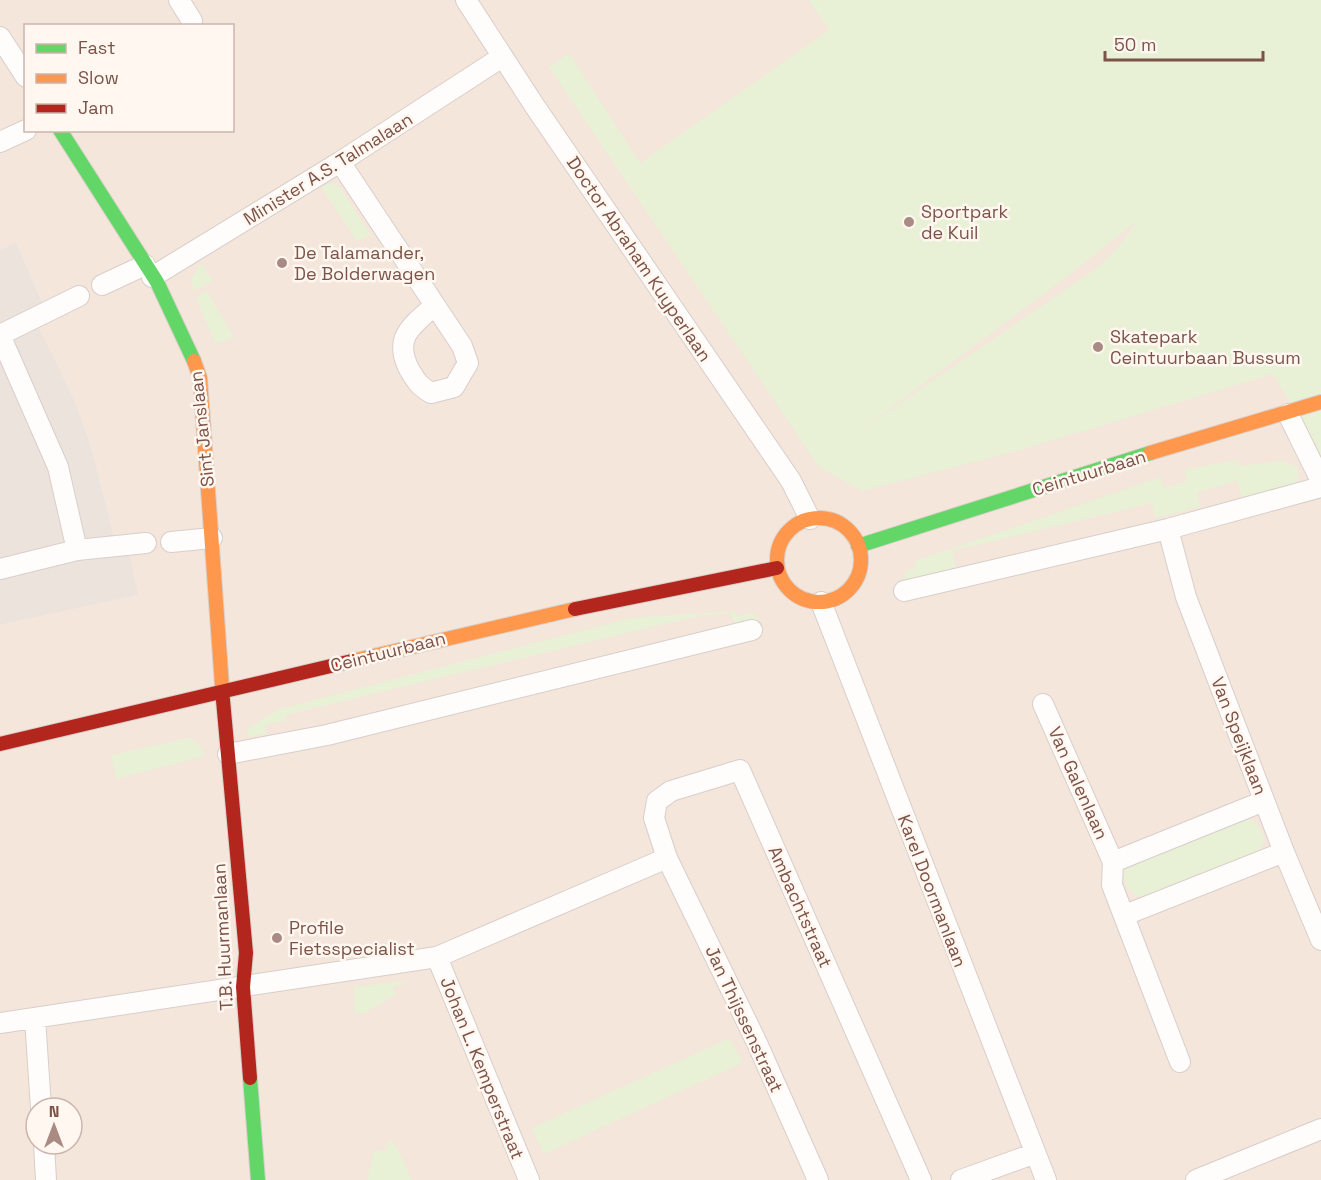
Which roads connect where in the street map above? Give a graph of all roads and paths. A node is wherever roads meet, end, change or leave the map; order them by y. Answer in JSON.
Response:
{"nodes":[{"id":1,"x":179,"y":0,"type":"edge"},
{"id":2,"x":466,"y":0,"type":"edge"},
{"id":3,"x":191,"y":24,"type":"edge"},
{"id":4,"x":0,"y":37,"type":"edge"},
{"id":5,"x":502,"y":57,"type":"junction"},
{"id":6,"x":24,"y":74,"type":"edge"},
{"id":7,"x":24,"y":131,"type":"edge"},
{"id":8,"x":61,"y":132,"type":"edge"},
{"id":9,"x":0,"y":142,"type":"edge"},
{"id":10,"x":340,"y":162,"type":"junction"},
{"id":11,"x":148,"y":271,"type":"junction"},
{"id":12,"x":102,"y":285,"type":"dead end"},
{"id":13,"x":79,"y":296,"type":"dead end"},
{"id":14,"x":434,"y":306,"type":"dead end"},
{"id":15,"x":0,"y":335,"type":"edge"},
{"id":16,"x":1321,"y":402,"type":"edge"},
{"id":17,"x":1288,"y":414,"type":"junction"},
{"id":18,"x":1321,"y":481,"type":"edge"},
{"id":19,"x":1321,"y":487,"type":"edge"},
{"id":20,"x":810,"y":519,"type":"junction"},
{"id":21,"x":1168,"y":529,"type":"junction"},
{"id":22,"x":212,"y":538,"type":"junction"},
{"id":23,"x":171,"y":542,"type":"dead end"},
{"id":24,"x":146,"y":543,"type":"dead end"},
{"id":25,"x":858,"y":546,"type":"junction"},
{"id":26,"x":77,"y":550,"type":"junction"},
{"id":27,"x":777,"y":568,"type":"junction"},
{"id":28,"x":0,"y":569,"type":"edge"},
{"id":29,"x":904,"y":591,"type":"dead end"},
{"id":30,"x":821,"y":602,"type":"junction"},
{"id":31,"x":752,"y":630,"type":"dead end"},
{"id":32,"x":223,"y":692,"type":"junction"},
{"id":33,"x":1043,"y":704,"type":"dead end"},
{"id":34,"x":0,"y":744,"type":"edge"},
{"id":35,"x":228,"y":754,"type":"junction"},
{"id":36,"x":1264,"y":801,"type":"junction"},
{"id":37,"x":1284,"y":852,"type":"junction"},
{"id":38,"x":667,"y":858,"type":"junction"},
{"id":39,"x":1113,"y":862,"type":"junction"},
{"id":40,"x":1125,"y":915,"type":"junction"},
{"id":41,"x":1321,"y":940,"type":"edge"},
{"id":42,"x":437,"y":957,"type":"junction"},
{"id":43,"x":243,"y":987,"type":"junction"},
{"id":44,"x":35,"y":1018,"type":"junction"},
{"id":45,"x":0,"y":1023,"type":"edge"},
{"id":46,"x":1180,"y":1062,"type":"dead end"},
{"id":47,"x":40,"y":1096,"type":"edge"},
{"id":48,"x":1321,"y":1129,"type":"edge"},
{"id":49,"x":1033,"y":1154,"type":"junction"},
{"id":50,"x":45,"y":1156,"type":"edge"},
{"id":51,"x":46,"y":1180,"type":"edge"},
{"id":52,"x":258,"y":1180,"type":"edge"},
{"id":53,"x":529,"y":1180,"type":"edge"},
{"id":54,"x":818,"y":1180,"type":"edge"},
{"id":55,"x":921,"y":1180,"type":"edge"},
{"id":56,"x":961,"y":1180,"type":"edge"},
{"id":57,"x":1046,"y":1180,"type":"edge"},
{"id":58,"x":1196,"y":1180,"type":"edge"}],
"edges":[{"from":1,"to":3,"type":"street"},
{"from":2,"to":5,"type":"street","name":"Doctor Abraham Kuyperlaan"},
{"from":4,"to":6,"type":"street"},
{"from":5,"to":10,"type":"street","name":"Minister A.S. Talmalaan"},
{"from":5,"to":20,"type":"street","name":"Doctor Abraham Kuyperlaan"},
{"from":7,"to":9,"type":"street"},
{"from":8,"to":11,"type":"main road","name":"Sint Janslaan"},
{"from":10,"to":11,"type":"street","name":"Minister A.S. Talmalaan"},
{"from":10,"to":14,"type":"street"},
{"from":11,"to":12,"type":"street","name":"Minister A.S. Talmalaan"},
{"from":11,"to":22,"type":"main road","name":"Sint Janslaan"},
{"from":13,"to":15,"type":"street"},
{"from":15,"to":26,"type":"street"},
{"from":16,"to":17,"type":"main road","name":"Ceintuurbaan"},
{"from":17,"to":18,"type":"street"},
{"from":17,"to":25,"type":"main road","name":"Ceintuurbaan"},
{"from":19,"to":21,"type":"street"},
{"from":20,"to":25,"type":"main road"},
{"from":20,"to":27,"type":"main road"},
{"from":21,"to":29,"type":"street"},
{"from":21,"to":36,"type":"street","name":"Van Speijklaan"},
{"from":22,"to":23,"type":"street"},
{"from":22,"to":32,"type":"main road","name":"Sint Janslaan"},
{"from":24,"to":26,"type":"street"},
{"from":25,"to":30,"type":"main road"},
{"from":26,"to":28,"type":"street"},
{"from":27,"to":30,"type":"main road"},
{"from":27,"to":32,"type":"main road","name":"Ceintuurbaan"},
{"from":30,"to":49,"type":"street","name":"Karel Doormanlaan"},
{"from":31,"to":35,"type":"street"},
{"from":32,"to":34,"type":"main road","name":"Ceintuurbaan"},
{"from":32,"to":35,"type":"main road","name":"T.B. Huurmanlaan"},
{"from":33,"to":39,"type":"street","name":"Van Galenlaan"},
{"from":35,"to":43,"type":"main road","name":"T.B. Huurmanlaan"},
{"from":36,"to":37,"type":"street","name":"Van Speijklaan"},
{"from":36,"to":39,"type":"street","name":"Van Galenlaan"},
{"from":37,"to":40,"type":"street"},
{"from":37,"to":41,"type":"street","name":"Van Speijklaan"},
{"from":38,"to":42,"type":"street"},
{"from":38,"to":54,"type":"street","name":"Jan Thijssenstraat"},
{"from":38,"to":55,"type":"street","name":"Ambachtstraat"},
{"from":39,"to":40,"type":"street","name":"Van Galenlaan"},
{"from":40,"to":46,"type":"street","name":"Van Galenlaan"},
{"from":42,"to":43,"type":"street"},
{"from":42,"to":53,"type":"street","name":"Johan L. Kemperstraat"},
{"from":43,"to":44,"type":"street"},
{"from":43,"to":52,"type":"main road","name":"T.B. Huurmanlaan"},
{"from":44,"to":45,"type":"street"},
{"from":44,"to":47,"type":"street"},
{"from":48,"to":58,"type":"street"},
{"from":49,"to":56,"type":"street"},
{"from":49,"to":57,"type":"street","name":"Karel Doormanlaan"},
{"from":50,"to":51,"type":"street"}]}
